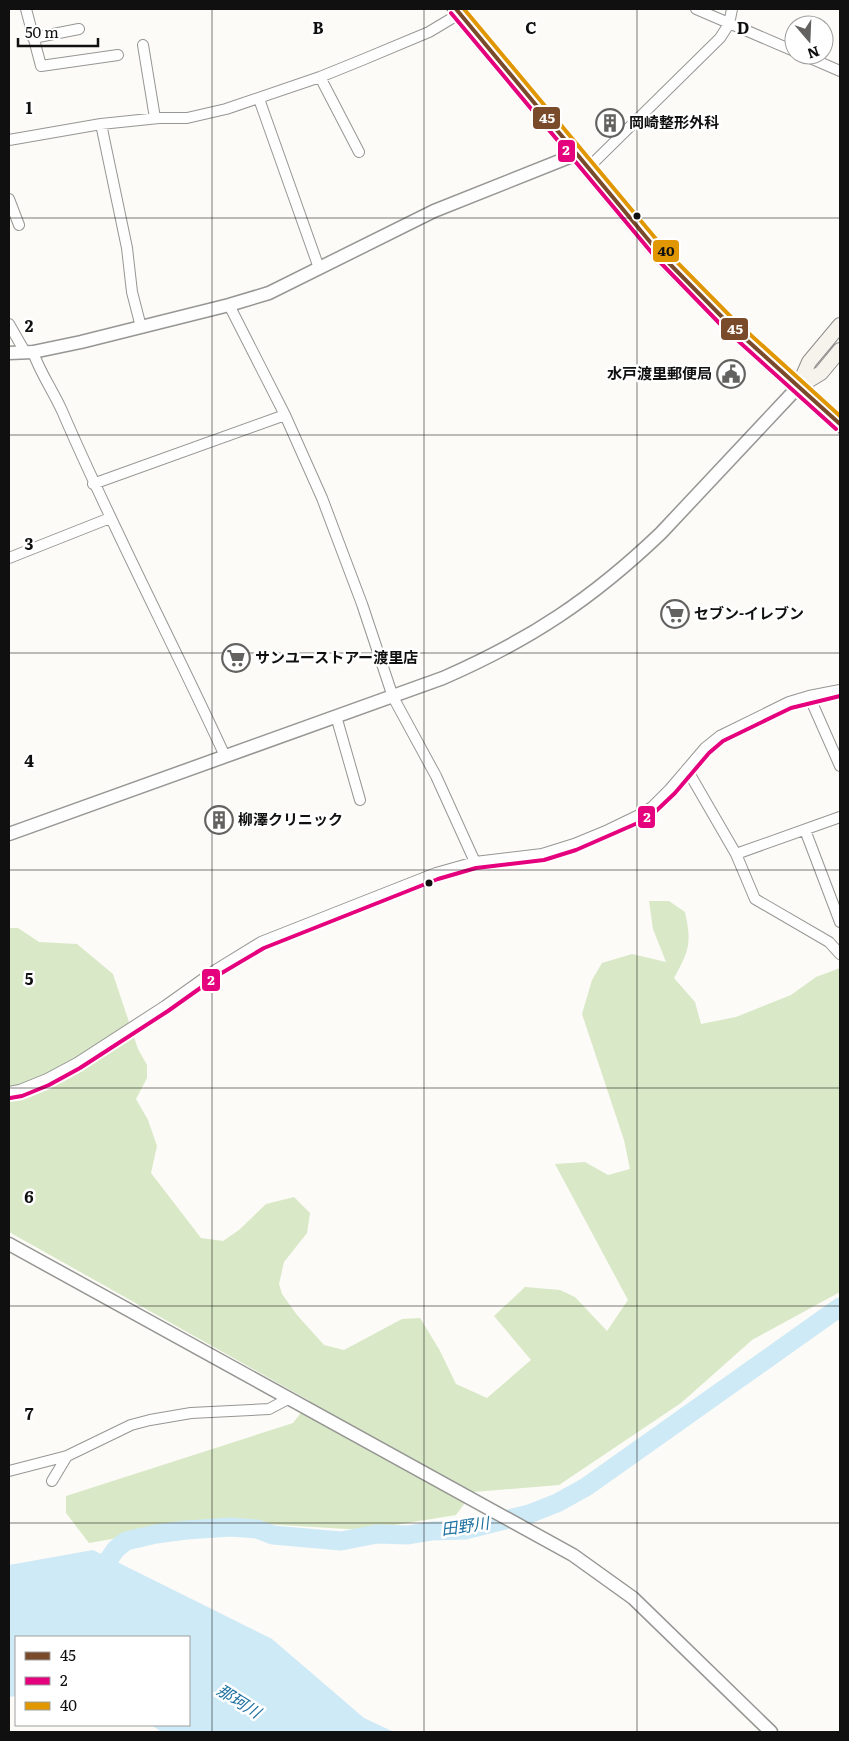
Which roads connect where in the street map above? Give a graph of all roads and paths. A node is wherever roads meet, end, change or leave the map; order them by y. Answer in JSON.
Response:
{"nodes":[{"id":1,"x":26,"y":9,"type":"edge"},
{"id":2,"x":696,"y":9,"type":"edge"},
{"id":3,"x":732,"y":9,"type":"edge"},
{"id":4,"x":461,"y":10,"type":"edge"},
{"id":5,"x":729,"y":24,"type":"junction"},
{"id":6,"x":79,"y":29,"type":"dead end"},
{"id":7,"x":34,"y":38,"type":"junction"},
{"id":8,"x":143,"y":46,"type":"dead end"},
{"id":9,"x":784,"y":47,"type":"edge"},
{"id":10,"x":118,"y":55,"type":"dead end"},
{"id":11,"x":826,"y":65,"type":"edge"},
{"id":12,"x":840,"y":71,"type":"edge"},
{"id":13,"x":320,"y":77,"type":"junction"},
{"id":14,"x":259,"y":99,"type":"junction"},
{"id":15,"x":155,"y":118,"type":"junction"},
{"id":16,"x":100,"y":124,"type":"junction"},
{"id":17,"x":9,"y":140,"type":"edge"},
{"id":18,"x":359,"y":152,"type":"dead end"},
{"id":19,"x":577,"y":154,"type":"junction"},
{"id":20,"x":588,"y":168,"type":"junction"},
{"id":21,"x":9,"y":200,"type":"edge"},
{"id":22,"x":19,"y":224,"type":"dead end"},
{"id":23,"x":319,"y":268,"type":"junction"},
{"id":24,"x":229,"y":305,"type":"junction"},
{"id":25,"x":9,"y":324,"type":"edge"},
{"id":26,"x":840,"y":325,"type":"edge"},
{"id":27,"x":141,"y":327,"type":"junction"},
{"id":28,"x":840,"y":350,"type":"edge"},
{"id":29,"x":29,"y":352,"type":"junction"},
{"id":30,"x":9,"y":353,"type":"edge"},
{"id":31,"x":798,"y":387,"type":"junction"},
{"id":32,"x":285,"y":415,"type":"junction"},
{"id":33,"x":840,"y":424,"type":"edge"},
{"id":34,"x":93,"y":484,"type":"junction"},
{"id":35,"x":110,"y":518,"type":"junction"},
{"id":36,"x":9,"y":558,"type":"edge"},
{"id":37,"x":840,"y":690,"type":"edge"},
{"id":38,"x":809,"y":696,"type":"junction"},
{"id":39,"x":393,"y":697,"type":"junction"},
{"id":40,"x":336,"y":716,"type":"junction"},
{"id":41,"x":225,"y":756,"type":"junction"},
{"id":42,"x":840,"y":766,"type":"edge"},
{"id":43,"x":686,"y":770,"type":"junction"},
{"id":44,"x":360,"y":800,"type":"dead end"},
{"id":45,"x":840,"y":817,"type":"edge"},
{"id":46,"x":805,"y":830,"type":"junction"},
{"id":47,"x":9,"y":834,"type":"edge"},
{"id":48,"x":736,"y":854,"type":"junction"},
{"id":49,"x":475,"y":862,"type":"junction"},
{"id":50,"x":840,"y":922,"type":"edge"},
{"id":51,"x":840,"y":954,"type":"edge"},
{"id":52,"x":9,"y":1092,"type":"edge"},
{"id":53,"x":10,"y":1248,"type":"edge"},
{"id":54,"x":288,"y":1399,"type":"junction"},
{"id":55,"x":67,"y":1456,"type":"junction"},
{"id":56,"x":9,"y":1471,"type":"edge"},
{"id":57,"x":52,"y":1481,"type":"dead end"},
{"id":58,"x":771,"y":1732,"type":"edge"}],
"edges":[{"from":1,"to":7,"type":"street"},
{"from":2,"to":5,"type":"street"},
{"from":3,"to":5,"type":"street"},
{"from":4,"to":13,"type":"street"},
{"from":4,"to":19,"type":"highway"},
{"from":5,"to":9,"type":"street"},
{"from":5,"to":20,"type":"street"},
{"from":6,"to":7,"type":"street"},
{"from":7,"to":10,"type":"street"},
{"from":8,"to":15,"type":"street"},
{"from":11,"to":12,"type":"street"},
{"from":13,"to":14,"type":"street"},
{"from":13,"to":18,"type":"street"},
{"from":14,"to":15,"type":"street"},
{"from":14,"to":23,"type":"street"},
{"from":15,"to":16,"type":"street"},
{"from":16,"to":17,"type":"street"},
{"from":16,"to":27,"type":"street"},
{"from":19,"to":20,"type":"highway"},
{"from":19,"to":23,"type":"street"},
{"from":20,"to":31,"type":"highway"},
{"from":21,"to":22,"type":"street"},
{"from":23,"to":24,"type":"street"},
{"from":24,"to":27,"type":"street"},
{"from":24,"to":32,"type":"street"},
{"from":25,"to":29,"type":"street"},
{"from":26,"to":31,"type":"main road"},
{"from":27,"to":29,"type":"street"},
{"from":28,"to":31,"type":"main road"},
{"from":29,"to":30,"type":"street"},
{"from":29,"to":34,"type":"street"},
{"from":31,"to":33,"type":"highway"},
{"from":31,"to":39,"type":"street"},
{"from":32,"to":34,"type":"street"},
{"from":32,"to":39,"type":"street"},
{"from":34,"to":35,"type":"street"},
{"from":35,"to":36,"type":"street"},
{"from":35,"to":41,"type":"street"},
{"from":37,"to":38,"type":"street"},
{"from":38,"to":42,"type":"street"},
{"from":38,"to":43,"type":"street"},
{"from":39,"to":40,"type":"street"},
{"from":39,"to":49,"type":"street"},
{"from":40,"to":41,"type":"street"},
{"from":40,"to":44,"type":"street"},
{"from":41,"to":47,"type":"street"},
{"from":43,"to":48,"type":"street"},
{"from":43,"to":49,"type":"street"},
{"from":45,"to":46,"type":"street"},
{"from":46,"to":48,"type":"street"},
{"from":46,"to":50,"type":"street"},
{"from":48,"to":51,"type":"street"},
{"from":49,"to":52,"type":"street"},
{"from":53,"to":54,"type":"street"},
{"from":54,"to":55,"type":"street"},
{"from":54,"to":58,"type":"street"},
{"from":55,"to":56,"type":"street"},
{"from":55,"to":57,"type":"street"}]}
